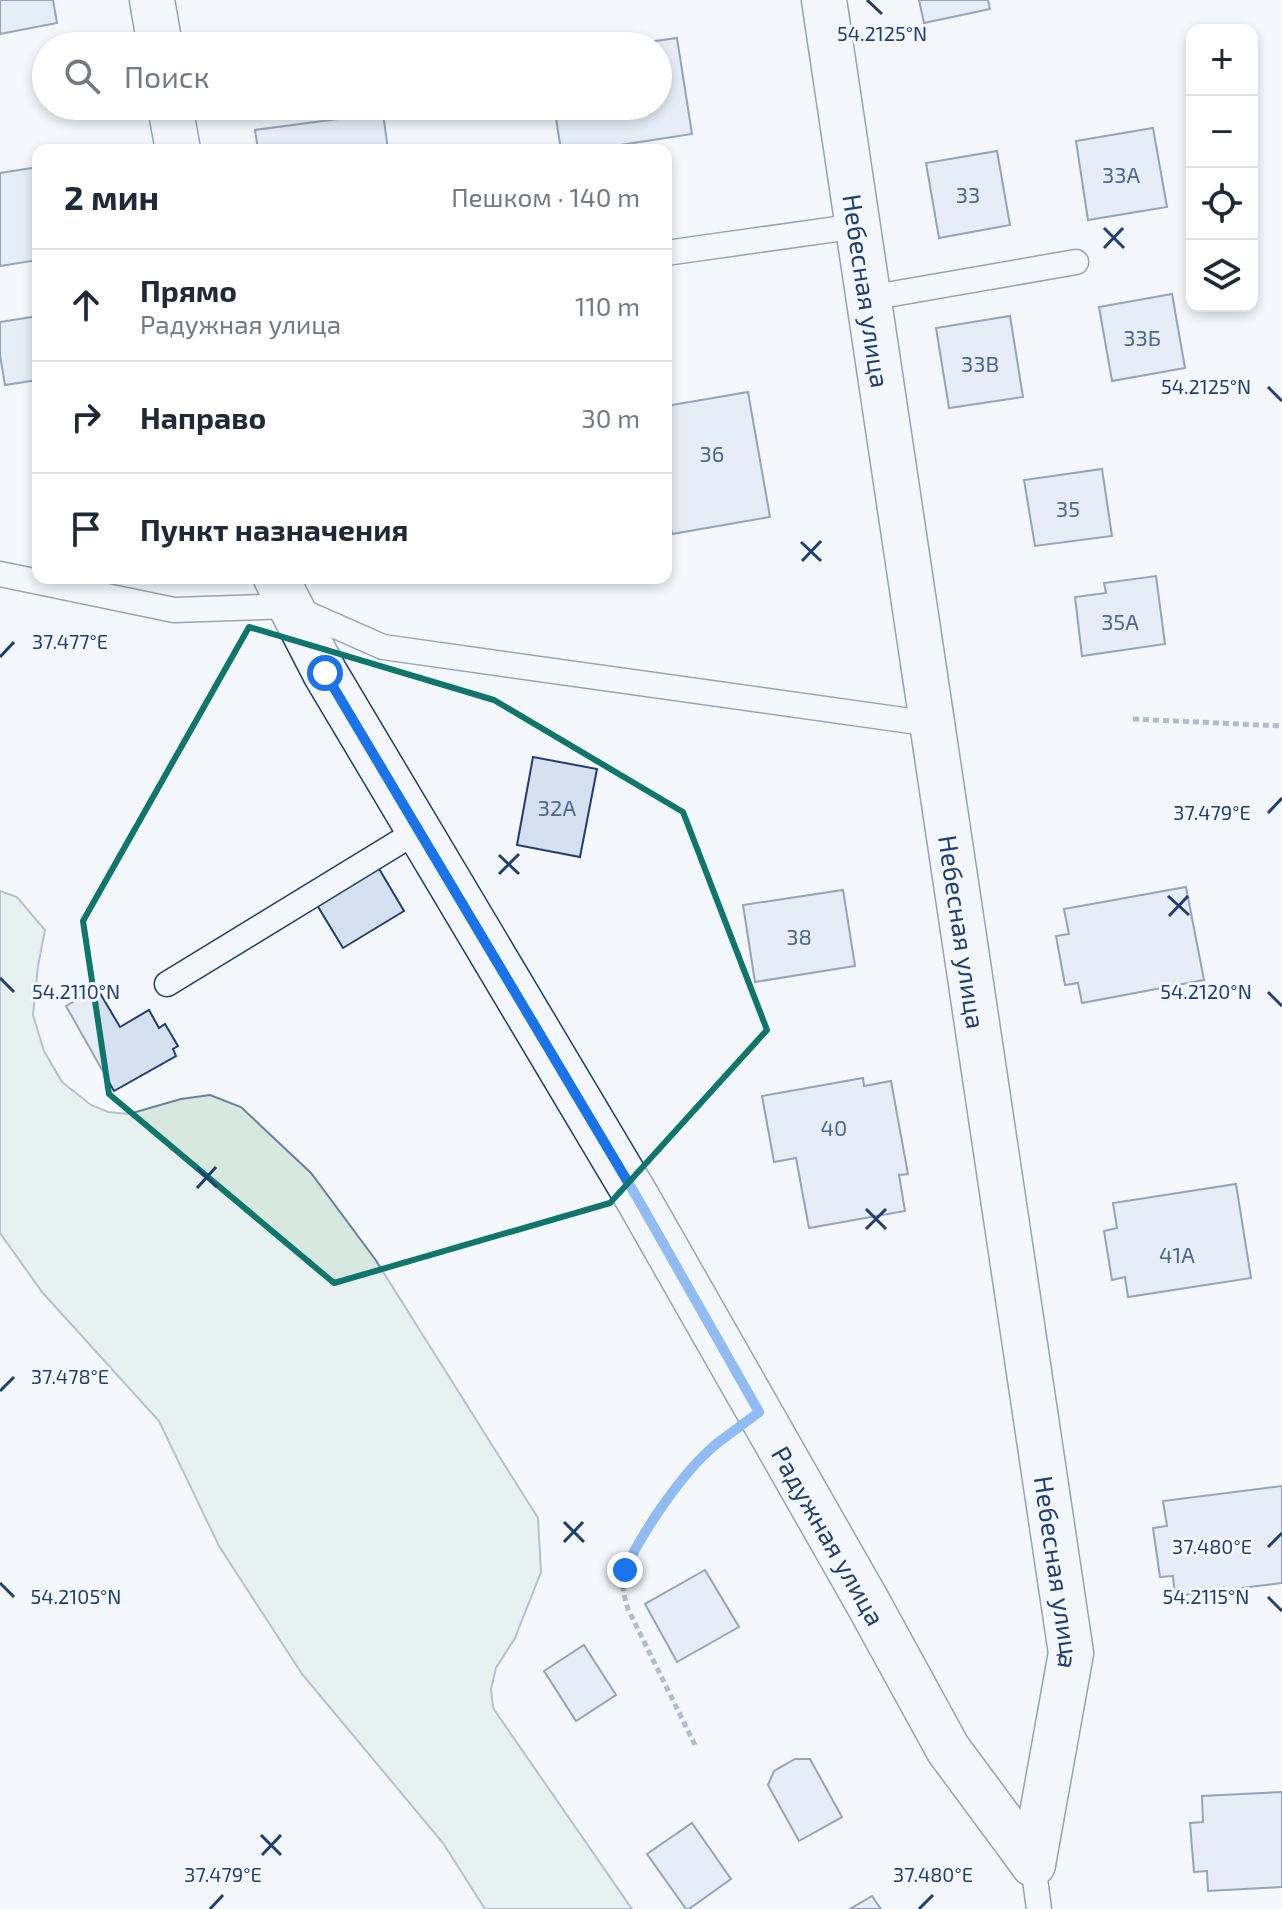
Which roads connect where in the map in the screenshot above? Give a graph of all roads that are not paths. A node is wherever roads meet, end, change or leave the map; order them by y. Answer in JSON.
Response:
{"nodes":[{"id":1,"x":152,"y":0,"type":"edge"},
{"id":2,"x":824,"y":0,"type":"edge"},
{"id":3,"x":158,"y":32,"type":"edge"},
{"id":4,"x":173,"y":120,"type":"edge"},
{"id":5,"x":177,"y":144,"type":"edge"},
{"id":6,"x":858,"y":226,"type":"junction"},
{"id":7,"x":672,"y":252,"type":"edge"},
{"id":8,"x":1076,"y":262,"type":"dead end"},
{"id":9,"x":869,"y":298,"type":"junction"},
{"id":10,"x":0,"y":574,"type":"edge"},
{"id":11,"x":32,"y":581,"type":"edge"},
{"id":12,"x":48,"y":584,"type":"edge"},
{"id":13,"x":283,"y":592,"type":"edge"},
{"id":14,"x":932,"y":724,"type":"junction"},
{"id":15,"x":419,"y":830,"type":"junction"},
{"id":16,"x":167,"y":984,"type":"dead end"},
{"id":17,"x":1033,"y":1864,"type":"junction"},
{"id":18,"x":1039,"y":1909,"type":"edge"}],
"edges":[{"from":1,"to":3,"type":"street"},
{"from":2,"to":6,"type":"street","name":"Небесная улица"},
{"from":4,"to":5,"type":"street"},
{"from":6,"to":7,"type":"lane"},
{"from":6,"to":9,"type":"street","name":"Небесная улица"},
{"from":8,"to":9,"type":"lane"},
{"from":9,"to":14,"type":"street","name":"Небесная улица"},
{"from":10,"to":11,"type":"lane"},
{"from":12,"to":13,"type":"lane"},
{"from":13,"to":14,"type":"lane"},
{"from":13,"to":15,"type":"street","name":"Радужная улица"},
{"from":14,"to":17,"type":"street","name":"Небесная улица"},
{"from":15,"to":16,"type":"lane"},
{"from":15,"to":17,"type":"street","name":"Радужная улица"},
{"from":17,"to":18,"type":"lane"}]}
